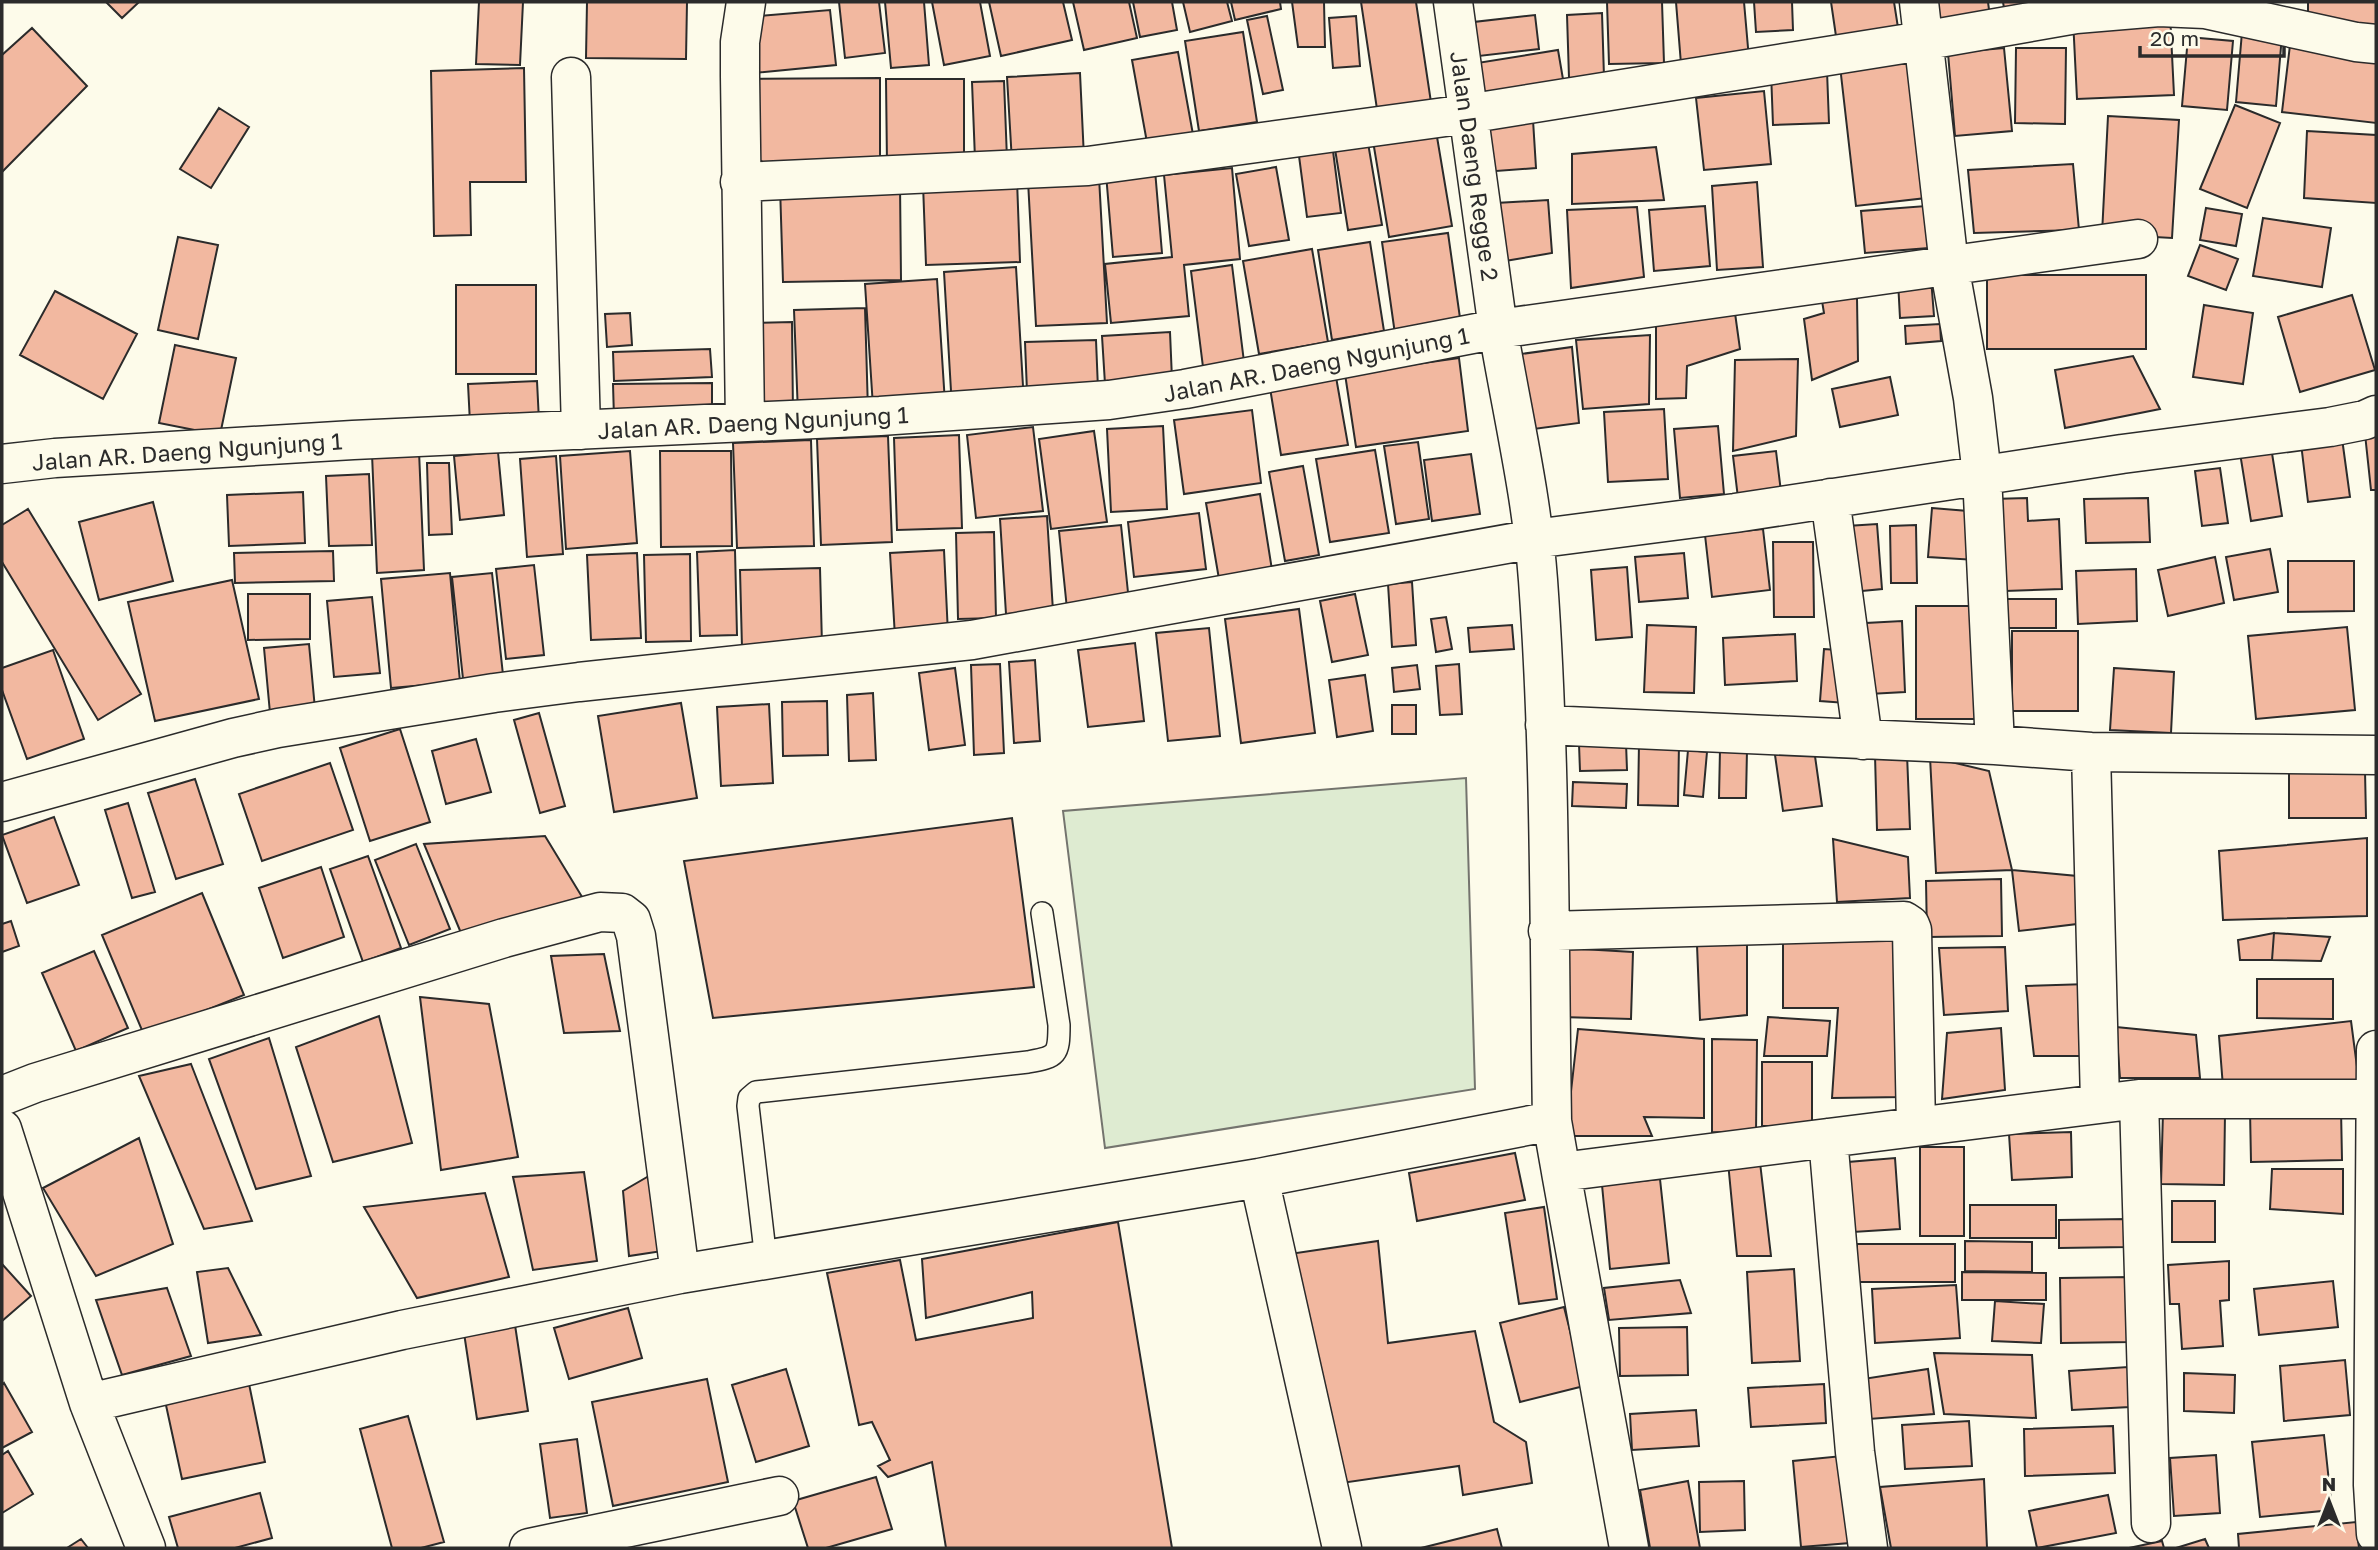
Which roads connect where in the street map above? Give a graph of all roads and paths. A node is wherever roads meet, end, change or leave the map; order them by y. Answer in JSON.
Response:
{"nodes":[{"id":1,"x":1453,"y":2,"type":"edge"},
{"id":2,"x":1919,"y":2,"type":"edge"},
{"id":3,"x":756,"y":4,"type":"edge"},
{"id":4,"x":1922,"y":41,"type":"junction"},
{"id":5,"x":2376,"y":44,"type":"edge"},
{"id":6,"x":571,"y":77,"type":"dead end"},
{"id":7,"x":1467,"y":114,"type":"junction"},
{"id":8,"x":740,"y":183,"type":"junction"},
{"id":9,"x":2138,"y":239,"type":"dead end"},
{"id":10,"x":1949,"y":265,"type":"junction"},
{"id":11,"x":1498,"y":329,"type":"junction"},
{"id":12,"x":2376,"y":415,"type":"edge"},
{"id":13,"x":745,"y":422,"type":"junction"},
{"id":14,"x":581,"y":430,"type":"junction"},
{"id":15,"x":2,"y":464,"type":"edge"},
{"id":16,"x":1982,"y":475,"type":"junction"},
{"id":17,"x":1830,"y":498,"type":"junction"},
{"id":18,"x":1534,"y":539,"type":"junction"},
{"id":19,"x":1545,"y":725,"type":"junction"},
{"id":20,"x":1863,"y":740,"type":"junction"},
{"id":21,"x":1995,"y":745,"type":"junction"},
{"id":22,"x":2091,"y":752,"type":"junction"},
{"id":23,"x":2376,"y":755,"type":"edge"},
{"id":24,"x":2,"y":802,"type":"edge"},
{"id":25,"x":1042,"y":913,"type":"dead end"},
{"id":26,"x":1548,"y":931,"type":"junction"},
{"id":27,"x":2376,"y":1050,"type":"edge"},
{"id":28,"x":2,"y":1096,"type":"edge"},
{"id":29,"x":2139,"y":1099,"type":"junction"},
{"id":30,"x":2375,"y":1099,"type":"edge"},
{"id":31,"x":2101,"y":1102,"type":"junction"},
{"id":32,"x":1552,"y":1121,"type":"junction"},
{"id":33,"x":1916,"y":1126,"type":"junction"},
{"id":34,"x":2,"y":1129,"type":"edge"},
{"id":35,"x":1828,"y":1138,"type":"junction"},
{"id":36,"x":1561,"y":1172,"type":"junction"},
{"id":37,"x":1259,"y":1178,"type":"junction"},
{"id":38,"x":766,"y":1260,"type":"junction"},
{"id":39,"x":680,"y":1274,"type":"junction"},
{"id":40,"x":89,"y":1403,"type":"junction"},
{"id":41,"x":779,"y":1496,"type":"dead end"},
{"id":42,"x":2151,"y":1523,"type":"dead end"},
{"id":43,"x":2376,"y":1534,"type":"edge"},
{"id":44,"x":146,"y":1548,"type":"edge"},
{"id":45,"x":529,"y":1548,"type":"edge"},
{"id":46,"x":1342,"y":1548,"type":"edge"},
{"id":47,"x":1629,"y":1548,"type":"edge"},
{"id":48,"x":1868,"y":1548,"type":"edge"}],
"edges":[{"from":1,"to":7,"type":"street","name":"Jalan Daeng Regge 2"},
{"from":2,"to":4,"type":"street"},
{"from":3,"to":8,"type":"street"},
{"from":4,"to":5,"type":"street"},
{"from":4,"to":7,"type":"street"},
{"from":4,"to":10,"type":"street"},
{"from":6,"to":14,"type":"street"},
{"from":7,"to":8,"type":"street"},
{"from":7,"to":11,"type":"street","name":"Jalan Daeng Regge 2"},
{"from":8,"to":13,"type":"street"},
{"from":9,"to":10,"type":"street","name":"Jalan AR. Daeng Ngunjung 1"},
{"from":10,"to":11,"type":"street","name":"Jalan AR. Daeng Ngunjung 1"},
{"from":10,"to":16,"type":"street"},
{"from":11,"to":13,"type":"street","name":"Jalan AR. Daeng Ngunjung 1"},
{"from":11,"to":18,"type":"street","name":"Jalan Daeng Regge 2"},
{"from":12,"to":16,"type":"street"},
{"from":13,"to":14,"type":"street","name":"Jalan AR. Daeng Ngunjung 1"},
{"from":14,"to":15,"type":"street","name":"Jalan AR. Daeng Ngunjung 1"},
{"from":16,"to":17,"type":"street"},
{"from":16,"to":21,"type":"street"},
{"from":17,"to":18,"type":"street"},
{"from":17,"to":20,"type":"street"},
{"from":18,"to":19,"type":"street","name":"Jalan Daeng Regge 2"},
{"from":18,"to":24,"type":"street"},
{"from":19,"to":20,"type":"street"},
{"from":19,"to":26,"type":"street","name":"Jalan Daeng Regge 2"},
{"from":20,"to":21,"type":"street"},
{"from":21,"to":22,"type":"street"},
{"from":22,"to":23,"type":"street"},
{"from":22,"to":31,"type":"street"},
{"from":25,"to":38,"type":"lane"},
{"from":26,"to":32,"type":"street","name":"Jalan Daeng Regge 2"},
{"from":26,"to":33,"type":"street"},
{"from":27,"to":30,"type":"street"},
{"from":28,"to":39,"type":"street"},
{"from":29,"to":30,"type":"street"},
{"from":29,"to":31,"type":"street"},
{"from":29,"to":42,"type":"street"},
{"from":30,"to":43,"type":"street"},
{"from":31,"to":33,"type":"street"},
{"from":32,"to":36,"type":"street","name":"Jalan Daeng Regge 2"},
{"from":32,"to":37,"type":"street"},
{"from":33,"to":35,"type":"street"},
{"from":34,"to":40,"type":"street"},
{"from":35,"to":36,"type":"street"},
{"from":35,"to":48,"type":"street"},
{"from":36,"to":47,"type":"street","name":"Jalan Daeng Regge 2"},
{"from":37,"to":38,"type":"street"},
{"from":37,"to":46,"type":"street"},
{"from":38,"to":39,"type":"street"},
{"from":39,"to":40,"type":"street"},
{"from":40,"to":44,"type":"street"},
{"from":41,"to":45,"type":"street"}]}
